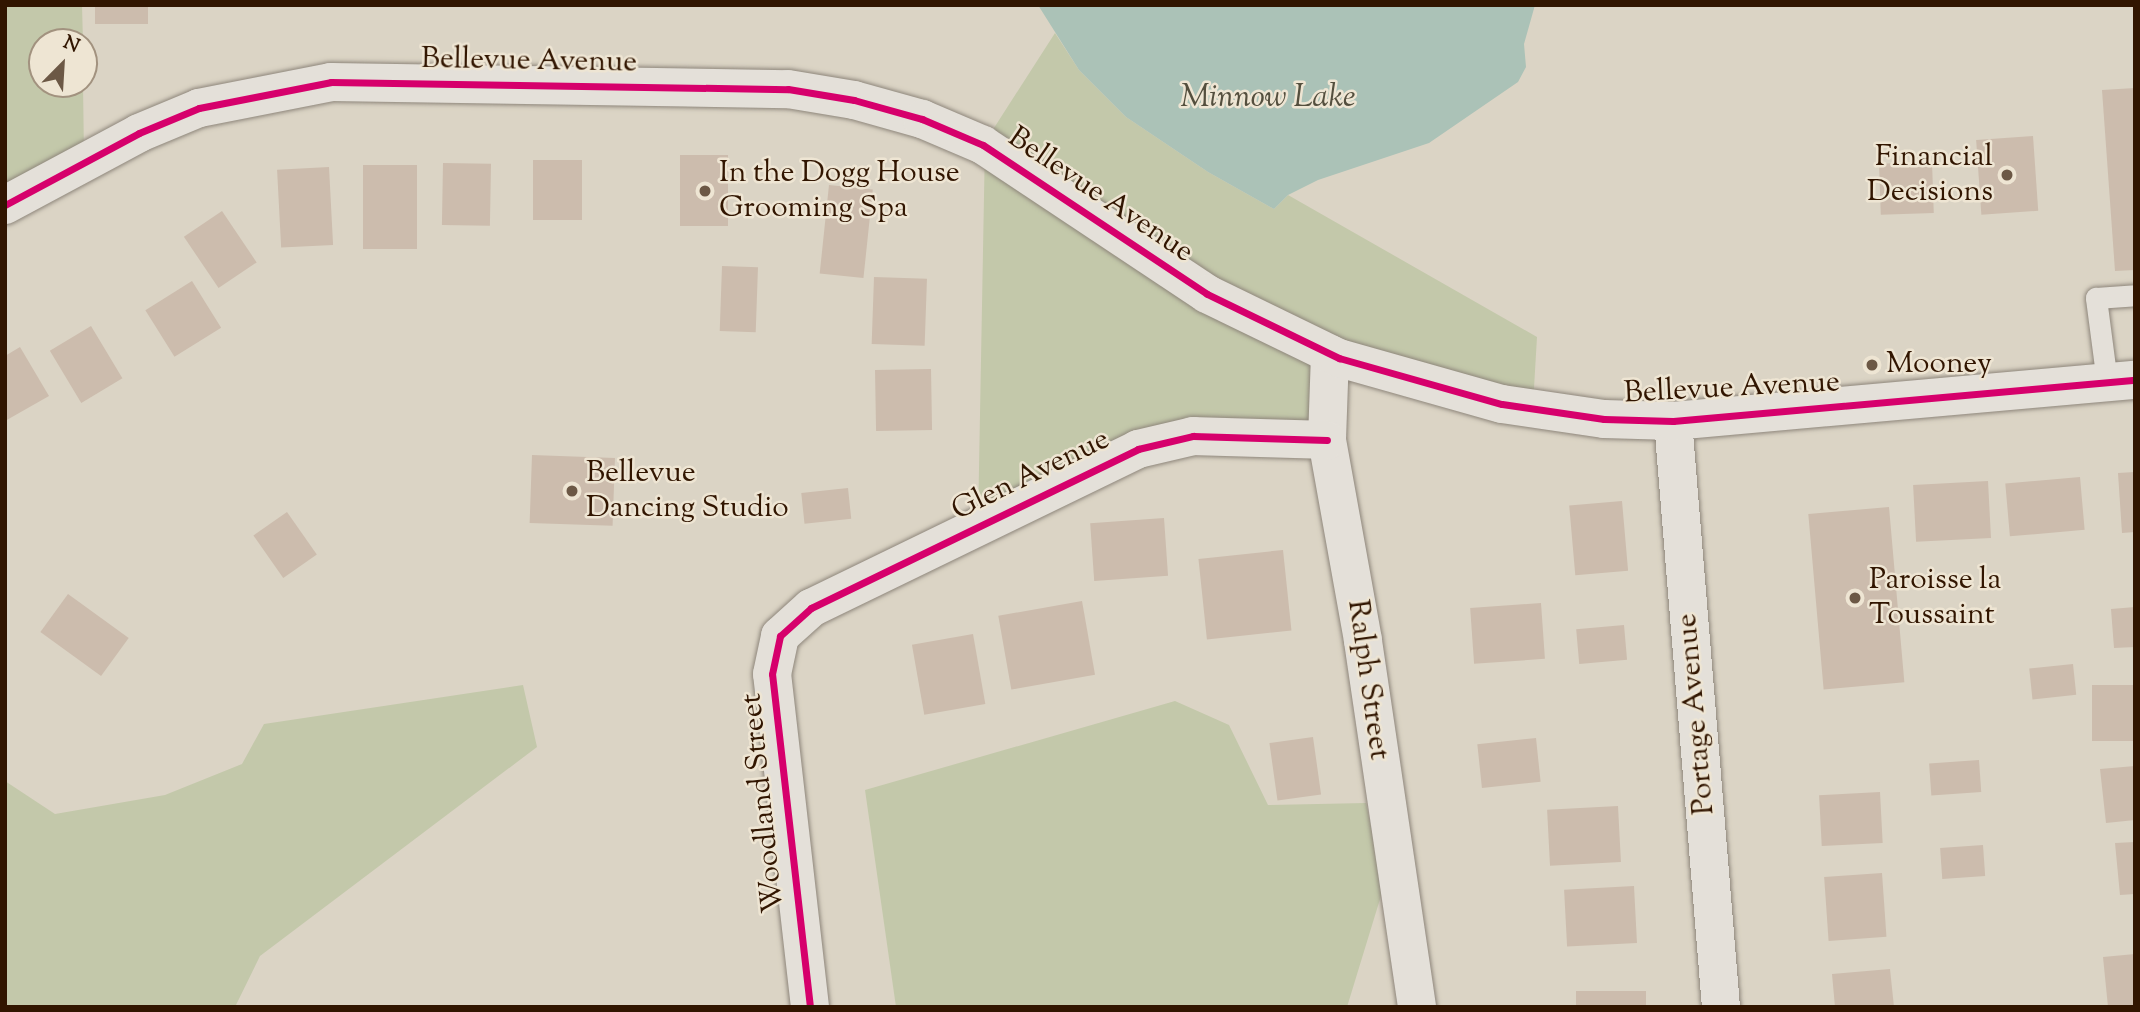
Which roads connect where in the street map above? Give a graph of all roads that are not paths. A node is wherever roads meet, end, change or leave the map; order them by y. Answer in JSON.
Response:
{"nodes":[{"id":1,"x":5,"y":205,"type":"edge"},
{"id":2,"x":2135,"y":295,"type":"edge"},
{"id":3,"x":1330,"y":354,"type":"junction"},
{"id":4,"x":2121,"y":381,"type":"edge"},
{"id":5,"x":1673,"y":421,"type":"junction"},
{"id":6,"x":1327,"y":440,"type":"junction"},
{"id":7,"x":811,"y":608,"type":"joint"},
{"id":8,"x":810,"y":1007,"type":"edge"},
{"id":9,"x":1417,"y":1007,"type":"edge"},
{"id":10,"x":1721,"y":1007,"type":"edge"}],
"edges":[{"from":1,"to":3,"type":"street","name":"Bellevue Avenue"},
{"from":2,"to":4,"type":"lane"},
{"from":3,"to":5,"type":"street","name":"Bellevue Avenue"},
{"from":3,"to":6,"type":"street","name":"Ralph Street"},
{"from":4,"to":5,"type":"street","name":"Bellevue Avenue"},
{"from":5,"to":10,"type":"street","name":"Portage Avenue"},
{"from":6,"to":7,"type":"street","name":"Glen Avenue"},
{"from":6,"to":9,"type":"street","name":"Ralph Street"},
{"from":7,"to":8,"type":"street","name":"Woodland Street"}]}
